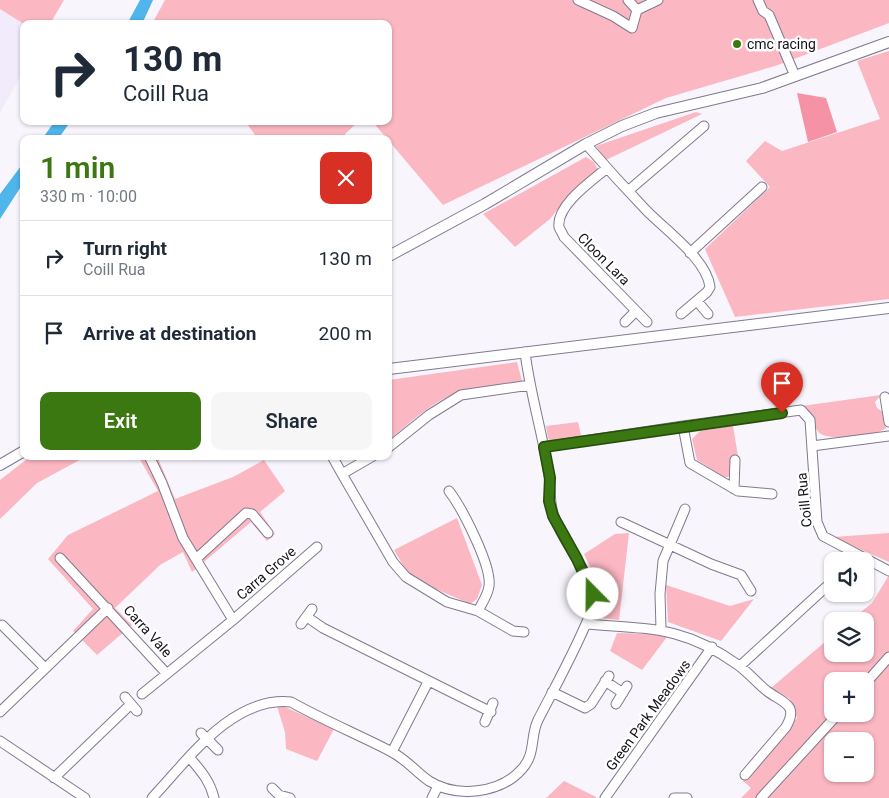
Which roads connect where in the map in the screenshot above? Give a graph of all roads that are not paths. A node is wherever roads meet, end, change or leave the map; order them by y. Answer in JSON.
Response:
{"nodes":[{"id":1,"x":578,"y":0,"type":"edge"},
{"id":2,"x":628,"y":0,"type":"edge"},
{"id":3,"x":658,"y":0,"type":"edge"},
{"id":4,"x":758,"y":0,"type":"edge"},
{"id":5,"x":637,"y":10,"type":"junction"},
{"id":6,"x":889,"y":42,"type":"edge"},
{"id":7,"x":795,"y":76,"type":"junction"},
{"id":8,"x":704,"y":126,"type":"dead end"},
{"id":9,"x":586,"y":144,"type":"junction"},
{"id":10,"x":608,"y":168,"type":"junction"},
{"id":11,"x":762,"y":187,"type":"dead end"},
{"id":12,"x":628,"y":191,"type":"junction"},
{"id":13,"x":690,"y":253,"type":"junction"},
{"id":14,"x":392,"y":254,"type":"edge"},
{"id":15,"x":696,"y":301,"type":"junction"},
{"id":16,"x":889,"y":308,"type":"edge"},
{"id":17,"x":636,"y":311,"type":"junction"},
{"id":18,"x":682,"y":314,"type":"dead end"},
{"id":19,"x":708,"y":314,"type":"dead end"},
{"id":20,"x":625,"y":322,"type":"dead end"},
{"id":21,"x":647,"y":322,"type":"dead end"},
{"id":22,"x":525,"y":352,"type":"junction"},
{"id":23,"x":392,"y":369,"type":"edge"},
{"id":24,"x":530,"y":385,"type":"junction"},
{"id":25,"x":883,"y":402,"type":"dead end"},
{"id":26,"x":889,"y":422,"type":"edge"},
{"id":27,"x":683,"y":426,"type":"junction"},
{"id":28,"x":889,"y":436,"type":"edge"},
{"id":29,"x":392,"y":445,"type":"edge"},
{"id":30,"x":812,"y":446,"type":"junction"},
{"id":31,"x":544,"y":447,"type":"junction"},
{"id":32,"x":20,"y":454,"type":"edge"},
{"id":33,"x":151,"y":460,"type":"edge"},
{"id":34,"x":334,"y":460,"type":"edge"},
{"id":35,"x":366,"y":460,"type":"edge"},
{"id":36,"x":735,"y":460,"type":"dead end"},
{"id":37,"x":0,"y":465,"type":"edge"},
{"id":38,"x":342,"y":474,"type":"junction"},
{"id":39,"x":734,"y":489,"type":"junction"},
{"id":40,"x":449,"y":491,"type":"dead end"},
{"id":41,"x":772,"y":494,"type":"dead end"},
{"id":42,"x":685,"y":509,"type":"dead end"},
{"id":43,"x":621,"y":522,"type":"dead end"},
{"id":44,"x":268,"y":533,"type":"dead end"},
{"id":45,"x":668,"y":544,"type":"junction"},
{"id":46,"x":317,"y":547,"type":"dead end"},
{"id":47,"x":60,"y":558,"type":"dead end"},
{"id":48,"x":196,"y":559,"type":"junction"},
{"id":49,"x":889,"y":571,"type":"edge"},
{"id":50,"x":824,"y":589,"type":"edge"},
{"id":51,"x":751,"y":590,"type":"dead end"},
{"id":52,"x":108,"y":608,"type":"junction"},
{"id":53,"x":312,"y":609,"type":"dead end"},
{"id":54,"x":478,"y":611,"type":"junction"},
{"id":55,"x":233,"y":620,"type":"junction"},
{"id":56,"x":586,"y":624,"type":"junction"},
{"id":57,"x":2,"y":625,"type":"dead end"},
{"id":58,"x":660,"y":629,"type":"junction"},
{"id":59,"x":524,"y":632,"type":"dead end"},
{"id":60,"x":712,"y":647,"type":"junction"},
{"id":61,"x":889,"y":658,"type":"edge"},
{"id":62,"x":740,"y":666,"type":"junction"},
{"id":63,"x":44,"y":667,"type":"junction"},
{"id":64,"x":167,"y":674,"type":"junction"},
{"id":65,"x":874,"y":674,"type":"edge"},
{"id":66,"x":428,"y":682,"type":"junction"},
{"id":67,"x":552,"y":692,"type":"junction"},
{"id":68,"x":142,"y":694,"type":"dead end"},
{"id":69,"x":131,"y":704,"type":"dead end"},
{"id":70,"x":616,"y":704,"type":"dead end"},
{"id":71,"x":0,"y":712,"type":"edge"},
{"id":72,"x":485,"y":722,"type":"dead end"},
{"id":73,"x":831,"y":722,"type":"edge"},
{"id":74,"x":201,"y":733,"type":"dead end"},
{"id":75,"x":208,"y":739,"type":"junction"},
{"id":76,"x":0,"y":741,"type":"edge"},
{"id":77,"x":218,"y":750,"type":"dead end"},
{"id":78,"x":392,"y":752,"type":"junction"},
{"id":79,"x":190,"y":758,"type":"junction"},
{"id":80,"x":745,"y":775,"type":"dead end"},
{"id":81,"x":54,"y":778,"type":"junction"},
{"id":82,"x":438,"y":786,"type":"junction"},
{"id":83,"x":272,"y":788,"type":"dead end"},
{"id":84,"x":278,"y":797,"type":"edge"},
{"id":85,"x":85,"y":798,"type":"edge"},
{"id":86,"x":152,"y":798,"type":"edge"},
{"id":87,"x":214,"y":798,"type":"edge"},
{"id":88,"x":290,"y":798,"type":"edge"},
{"id":89,"x":432,"y":798,"type":"edge"},
{"id":90,"x":605,"y":798,"type":"edge"},
{"id":91,"x":674,"y":798,"type":"edge"},
{"id":92,"x":687,"y":798,"type":"edge"},
{"id":93,"x":761,"y":798,"type":"edge"}],
"edges":[{"from":1,"to":5,"type":"street"},
{"from":2,"to":5,"type":"street"},
{"from":3,"to":5,"type":"street"},
{"from":4,"to":7,"type":"street"},
{"from":6,"to":7,"type":"main road"},
{"from":7,"to":9,"type":"main road"},
{"from":8,"to":12,"type":"street"},
{"from":9,"to":10,"type":"street"},
{"from":9,"to":14,"type":"main road"},
{"from":10,"to":12,"type":"street"},
{"from":10,"to":17,"type":"street","name":"Cloon Lara"},
{"from":11,"to":13,"type":"street"},
{"from":12,"to":13,"type":"street"},
{"from":13,"to":15,"type":"street"},
{"from":15,"to":18,"type":"street"},
{"from":15,"to":19,"type":"street"},
{"from":16,"to":22,"type":"main road"},
{"from":17,"to":20,"type":"street"},
{"from":17,"to":21,"type":"street","name":"Cloon Lara"},
{"from":22,"to":23,"type":"main road"},
{"from":22,"to":24,"type":"street"},
{"from":24,"to":29,"type":"street"},
{"from":24,"to":31,"type":"street"},
{"from":25,"to":26,"type":"street"},
{"from":27,"to":30,"type":"street","name":"Coill Rua"},
{"from":27,"to":31,"type":"street","name":"Coill Rua"},
{"from":27,"to":39,"type":"street"},
{"from":28,"to":30,"type":"street"},
{"from":30,"to":49,"type":"street","name":"Coill Rua"},
{"from":31,"to":56,"type":"street"},
{"from":32,"to":37,"type":"main road"},
{"from":33,"to":48,"type":"street"},
{"from":34,"to":38,"type":"street"},
{"from":35,"to":38,"type":"street"},
{"from":36,"to":39,"type":"street"},
{"from":38,"to":54,"type":"street"},
{"from":39,"to":41,"type":"street"},
{"from":40,"to":54,"type":"street"},
{"from":42,"to":45,"type":"street"},
{"from":43,"to":45,"type":"street"},
{"from":44,"to":48,"type":"street","name":"Carra Grove"},
{"from":45,"to":51,"type":"street"},
{"from":45,"to":58,"type":"street"},
{"from":46,"to":55,"type":"street","name":"Carra Grove"},
{"from":47,"to":52,"type":"street","name":"Carra Vale"},
{"from":48,"to":55,"type":"street"},
{"from":50,"to":62,"type":"street"},
{"from":52,"to":63,"type":"street","name":"Carra Vale"},
{"from":52,"to":64,"type":"street","name":"Carra Vale"},
{"from":53,"to":66,"type":"street"},
{"from":54,"to":59,"type":"street"},
{"from":55,"to":64,"type":"street","name":"Carra Vale"},
{"from":56,"to":58,"type":"street"},
{"from":56,"to":67,"type":"street"},
{"from":57,"to":63,"type":"street"},
{"from":58,"to":60,"type":"street"},
{"from":60,"to":62,"type":"street"},
{"from":60,"to":90,"type":"street","name":"Green Park Meadows"},
{"from":61,"to":65,"type":"street"},
{"from":62,"to":80,"type":"street"},
{"from":63,"to":71,"type":"street","name":"Carra Vale"},
{"from":64,"to":68,"type":"street","name":"Carra Vale"},
{"from":66,"to":72,"type":"street"},
{"from":66,"to":78,"type":"street"},
{"from":67,"to":70,"type":"street"},
{"from":67,"to":82,"type":"street"},
{"from":69,"to":81,"type":"street"},
{"from":73,"to":93,"type":"street"},
{"from":74,"to":75,"type":"street"},
{"from":75,"to":77,"type":"street"},
{"from":75,"to":78,"type":"street"},
{"from":75,"to":79,"type":"street"},
{"from":76,"to":81,"type":"street"},
{"from":78,"to":82,"type":"street"},
{"from":79,"to":86,"type":"street"},
{"from":79,"to":87,"type":"street"},
{"from":81,"to":85,"type":"street"},
{"from":82,"to":89,"type":"street"},
{"from":83,"to":84,"type":"street"},
{"from":84,"to":88,"type":"street"},
{"from":91,"to":92,"type":"street"}]}
